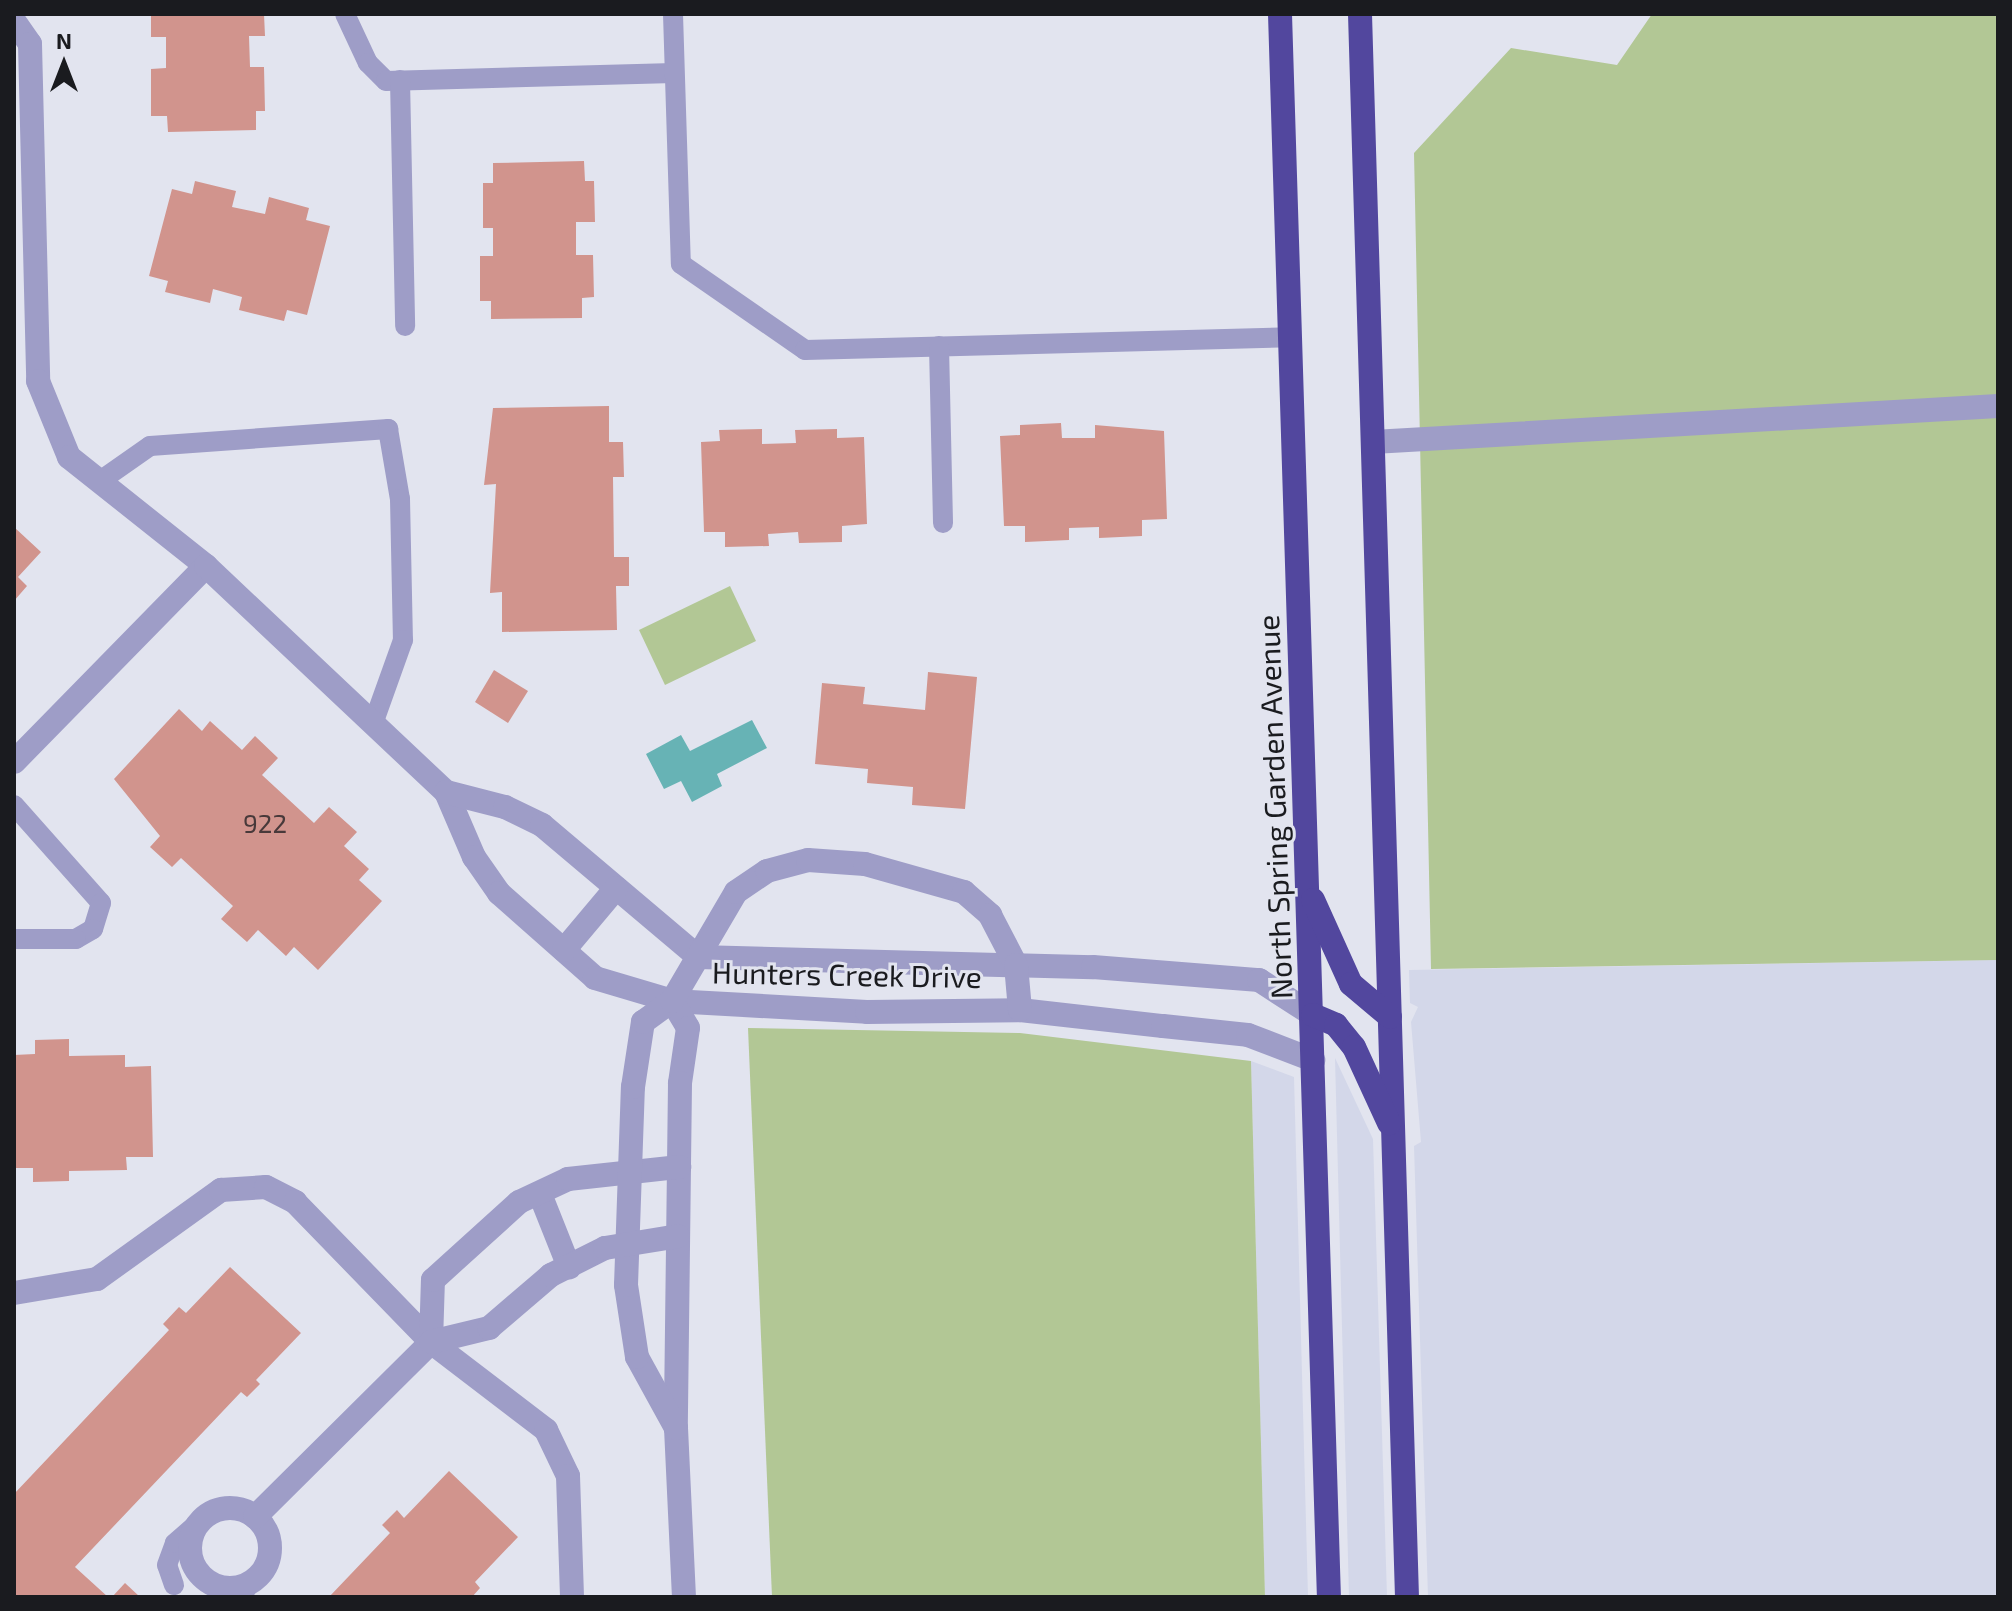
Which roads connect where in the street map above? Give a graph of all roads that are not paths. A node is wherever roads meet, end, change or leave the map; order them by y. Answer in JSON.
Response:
{"nodes":[{"id":1,"x":345,"y":14,"type":"edge"},
{"id":2,"x":673,"y":14,"type":"edge"},
{"id":3,"x":1280,"y":14,"type":"edge"},
{"id":4,"x":1360,"y":14,"type":"edge"},
{"id":5,"x":14,"y":21,"type":"edge"},
{"id":6,"x":674,"y":73,"type":"junction"},
{"id":7,"x":400,"y":80,"type":"junction"},
{"id":8,"x":405,"y":326,"type":"dead end"},
{"id":9,"x":1290,"y":337,"type":"junction"},
{"id":10,"x":939,"y":346,"type":"junction"},
{"id":11,"x":1998,"y":406,"type":"edge"},
{"id":12,"x":1373,"y":442,"type":"junction"},
{"id":13,"x":100,"y":481,"type":"junction"},
{"id":14,"x":943,"y":523,"type":"dead end"},
{"id":15,"x":206,"y":566,"type":"junction"},
{"id":16,"x":373,"y":724,"type":"junction"},
{"id":17,"x":14,"y":762,"type":"edge"},
{"id":18,"x":446,"y":792,"type":"junction"},
{"id":19,"x":14,"y":805,"type":"edge"},
{"id":20,"x":616,"y":888,"type":"junction"},
{"id":21,"x":1309,"y":891,"type":"junction"},
{"id":22,"x":14,"y":939,"type":"edge"},
{"id":23,"x":564,"y":950,"type":"junction"},
{"id":24,"x":698,"y":957,"type":"junction"},
{"id":25,"x":1016,"y":965,"type":"junction"},
{"id":26,"x":672,"y":1001,"type":"junction"},
{"id":27,"x":1020,"y":1010,"type":"junction"},
{"id":28,"x":1313,"y":1015,"type":"junction"},
{"id":29,"x":1390,"y":1017,"type":"junction"},
{"id":30,"x":1313,"y":1060,"type":"junction"},
{"id":31,"x":1394,"y":1133,"type":"junction"},
{"id":32,"x":679,"y":1167,"type":"junction"},
{"id":33,"x":631,"y":1171,"type":"junction"},
{"id":34,"x":540,"y":1194,"type":"junction"},
{"id":35,"x":678,"y":1236,"type":"junction"},
{"id":36,"x":628,"y":1241,"type":"junction"},
{"id":37,"x":569,"y":1267,"type":"junction"},
{"id":38,"x":14,"y":1293,"type":"edge"},
{"id":39,"x":431,"y":1342,"type":"junction"},
{"id":40,"x":676,"y":1428,"type":"junction"},
{"id":41,"x":255,"y":1517,"type":"junction"},
{"id":42,"x":196,"y":1525,"type":"junction"},
{"id":43,"x":174,"y":1585,"type":"dead end"},
{"id":44,"x":245,"y":1590,"type":"edge"},
{"id":45,"x":572,"y":1597,"type":"edge"},
{"id":46,"x":684,"y":1597,"type":"edge"},
{"id":47,"x":1329,"y":1597,"type":"edge"},
{"id":48,"x":1407,"y":1597,"type":"edge"}],
"edges":[{"from":1,"to":7,"type":"lane"},
{"from":2,"to":6,"type":"lane"},
{"from":3,"to":9,"type":"highway","name":"North Spring Garden Avenue"},
{"from":4,"to":12,"type":"highway"},
{"from":5,"to":13,"type":"street","name":"Hunters Creek Drive"},
{"from":6,"to":7,"type":"lane"},
{"from":6,"to":10,"type":"lane"},
{"from":7,"to":8,"type":"lane"},
{"from":9,"to":10,"type":"lane"},
{"from":9,"to":21,"type":"highway","name":"North Spring Garden Avenue"},
{"from":10,"to":14,"type":"lane"},
{"from":11,"to":12,"type":"street"},
{"from":12,"to":29,"type":"highway"},
{"from":13,"to":15,"type":"street","name":"Hunters Creek Drive"},
{"from":13,"to":16,"type":"lane"},
{"from":15,"to":16,"type":"street","name":"Hunters Creek Drive"},
{"from":15,"to":17,"type":"street"},
{"from":16,"to":18,"type":"street","name":"Hunters Creek Drive"},
{"from":18,"to":20,"type":"street","name":"Hunters Creek Drive"},
{"from":18,"to":23,"type":"street","name":"Hunters Creek Drive"},
{"from":19,"to":22,"type":"lane"},
{"from":20,"to":23,"type":"street"},
{"from":20,"to":24,"type":"street","name":"Hunters Creek Drive"},
{"from":21,"to":28,"type":"highway","name":"North Spring Garden Avenue"},
{"from":21,"to":29,"type":"highway"},
{"from":23,"to":26,"type":"street","name":"Hunters Creek Drive"},
{"from":24,"to":25,"type":"street","name":"Hunters Creek Drive"},
{"from":24,"to":25,"type":"street","name":"Hunters Creek Drive"},
{"from":24,"to":26,"type":"street"},
{"from":25,"to":27,"type":"street","name":"Hunters Creek Drive"},
{"from":25,"to":28,"type":"street","name":"Hunters Creek Drive"},
{"from":26,"to":27,"type":"street","name":"Hunters Creek Drive"},
{"from":26,"to":32,"type":"street","name":"Hunters Creek Drive"},
{"from":26,"to":33,"type":"street","name":"Hunters Creek Drive"},
{"from":27,"to":30,"type":"street","name":"Hunters Creek Drive"},
{"from":28,"to":30,"type":"highway","name":"North Spring Garden Avenue"},
{"from":28,"to":31,"type":"highway"},
{"from":29,"to":31,"type":"highway"},
{"from":30,"to":47,"type":"highway","name":"North Spring Garden Avenue"},
{"from":31,"to":48,"type":"highway"},
{"from":32,"to":33,"type":"street"},
{"from":32,"to":35,"type":"street","name":"Hunters Creek Drive"},
{"from":33,"to":34,"type":"street"},
{"from":33,"to":36,"type":"street","name":"Hunters Creek Drive"},
{"from":34,"to":37,"type":"street"},
{"from":34,"to":39,"type":"street"},
{"from":35,"to":36,"type":"street"},
{"from":35,"to":40,"type":"street","name":"Hunters Creek Drive"},
{"from":36,"to":37,"type":"street"},
{"from":36,"to":40,"type":"street","name":"Hunters Creek Drive"},
{"from":37,"to":39,"type":"street"},
{"from":38,"to":39,"type":"street"},
{"from":39,"to":41,"type":"street"},
{"from":39,"to":45,"type":"street"},
{"from":40,"to":46,"type":"street","name":"Hunters Creek Drive"},
{"from":41,"to":42,"type":"street"},
{"from":41,"to":44,"type":"street"},
{"from":42,"to":43,"type":"lane"},
{"from":42,"to":44,"type":"street"}]}
